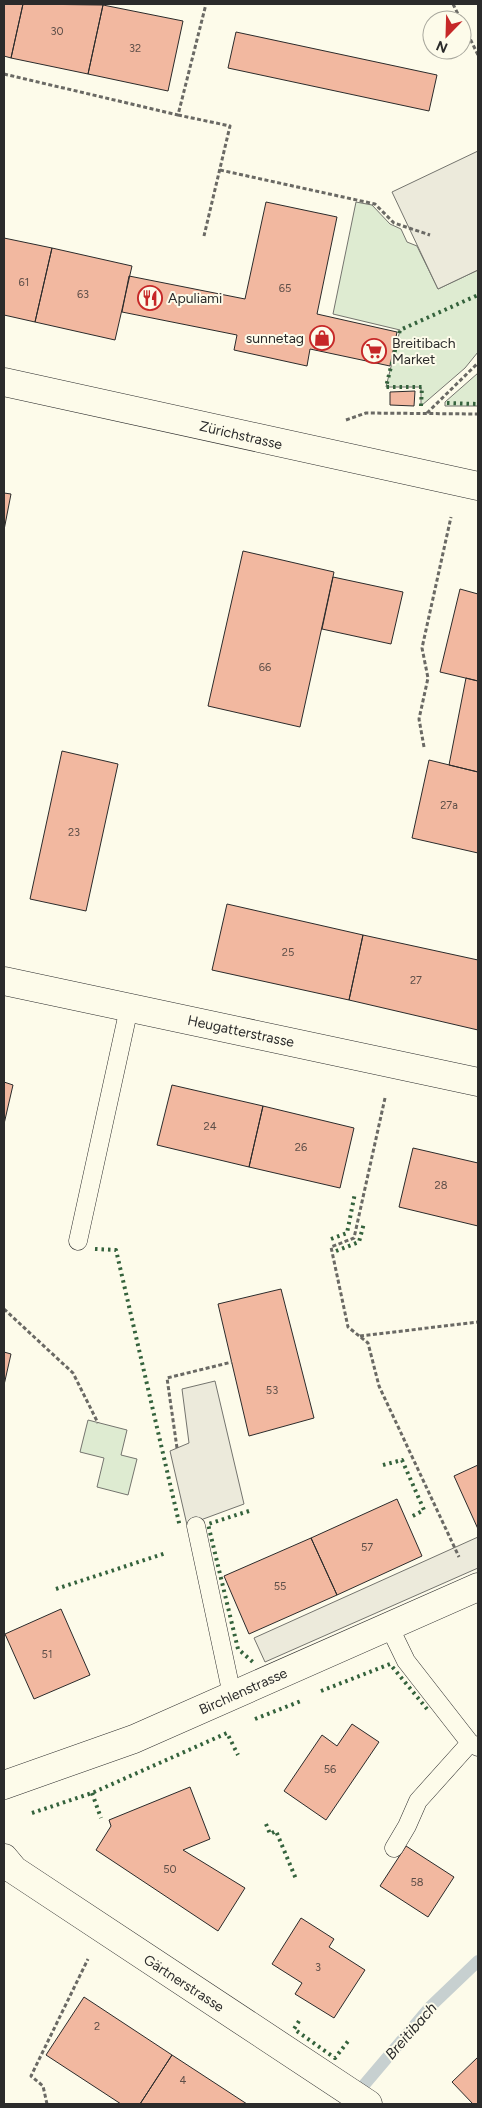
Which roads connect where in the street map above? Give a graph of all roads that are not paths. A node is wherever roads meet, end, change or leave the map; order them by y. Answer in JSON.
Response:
{"nodes":[{"id":1,"x":4,"y":382,"type":"edge"},
{"id":2,"x":478,"y":486,"type":"edge"},
{"id":3,"x":4,"y":981,"type":"edge"},
{"id":4,"x":130,"y":1008,"type":"junction"},
{"id":5,"x":478,"y":1082,"type":"edge"},
{"id":6,"x":78,"y":1241,"type":"dead end"},
{"id":7,"x":196,"y":1526,"type":"dead end"},
{"id":8,"x":476,"y":1588,"type":"edge"},
{"id":9,"x":389,"y":1626,"type":"junction"},
{"id":10,"x":232,"y":1695,"type":"junction"},
{"id":11,"x":474,"y":1745,"type":"edge"},
{"id":12,"x":4,"y":1785,"type":"edge"},
{"id":13,"x":394,"y":1848,"type":"dead end"},
{"id":14,"x":4,"y":1858,"type":"edge"},
{"id":15,"x":368,"y":2104,"type":"edge"}],
"edges":[{"from":1,"to":2,"type":"street","name":"Zürichstrasse"},
{"from":3,"to":4,"type":"street","name":"Heugatterstrasse"},
{"from":4,"to":5,"type":"street","name":"Heugatterstrasse"},
{"from":4,"to":6,"type":"lane"},
{"from":7,"to":10,"type":"lane"},
{"from":8,"to":9,"type":"street","name":"Birchlenstrasse"},
{"from":9,"to":10,"type":"street","name":"Birchlenstrasse"},
{"from":9,"to":11,"type":"lane"},
{"from":10,"to":12,"type":"street","name":"Birchlenstrasse"},
{"from":11,"to":13,"type":"lane"},
{"from":14,"to":15,"type":"street","name":"Gärtnerstrasse"}]}
